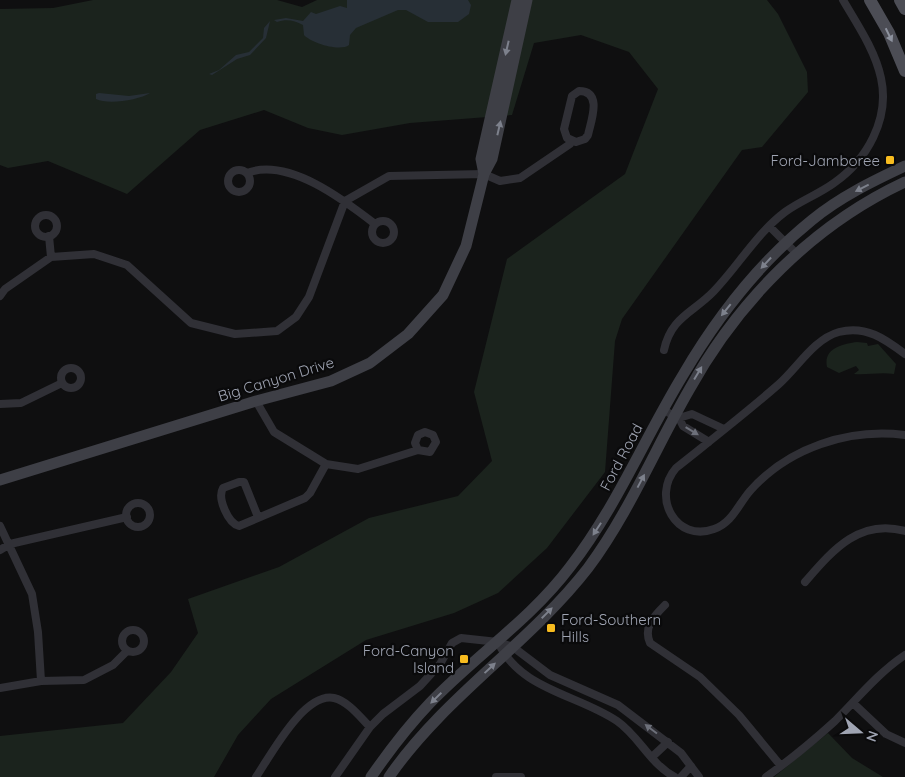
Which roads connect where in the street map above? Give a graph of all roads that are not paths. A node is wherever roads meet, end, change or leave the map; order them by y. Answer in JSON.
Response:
{"nodes":[{"id":1,"x":517,"y":0,"type":"edge"},
{"id":2,"x":527,"y":0,"type":"edge"},
{"id":3,"x":843,"y":0,"type":"edge"},
{"id":4,"x":870,"y":0,"type":"edge"},
{"id":5,"x":900,"y":0,"type":"edge"},
{"id":6,"x":905,"y":9,"type":"edge"},
{"id":7,"x":905,"y":71,"type":"edge"},
{"id":8,"x":571,"y":141,"type":"junction"},
{"id":9,"x":905,"y":166,"type":"edge"},
{"id":10,"x":247,"y":173,"type":"dead end"},
{"id":11,"x":484,"y":174,"type":"junction"},
{"id":12,"x":905,"y":182,"type":"edge"},
{"id":13,"x":345,"y":201,"type":"junction"},
{"id":14,"x":375,"y":224,"type":"dead end"},
{"id":15,"x":769,"y":226,"type":"junction"},
{"id":16,"x":48,"y":236,"type":"dead end"},
{"id":17,"x":786,"y":242,"type":"junction"},
{"id":18,"x":796,"y":253,"type":"junction"},
{"id":19,"x":51,"y":257,"type":"junction"},
{"id":20,"x":0,"y":296,"type":"edge"},
{"id":21,"x":664,"y":350,"type":"dead end"},
{"id":22,"x":905,"y":354,"type":"edge"},
{"id":23,"x":62,"y":383,"type":"dead end"},
{"id":24,"x":256,"y":401,"type":"junction"},
{"id":25,"x":0,"y":404,"type":"edge"},
{"id":26,"x":663,"y":410,"type":"junction"},
{"id":27,"x":677,"y":417,"type":"junction"},
{"id":28,"x":724,"y":429,"type":"junction"},
{"id":29,"x":905,"y":435,"type":"edge"},
{"id":30,"x":709,"y":442,"type":"junction"},
{"id":31,"x":418,"y":450,"type":"dead end"},
{"id":32,"x":326,"y":464,"type":"junction"},
{"id":33,"x":0,"y":480,"type":"edge"},
{"id":34,"x":127,"y":517,"type":"dead end"},
{"id":35,"x":258,"y":517,"type":"junction"},
{"id":36,"x":0,"y":526,"type":"edge"},
{"id":37,"x":905,"y":531,"type":"edge"},
{"id":38,"x":10,"y":544,"type":"junction"},
{"id":39,"x":0,"y":550,"type":"edge"},
{"id":40,"x":805,"y":582,"type":"dead end"},
{"id":41,"x":665,"y":605,"type":"dead end"},
{"id":42,"x":498,"y":642,"type":"junction"},
{"id":43,"x":513,"y":647,"type":"junction"},
{"id":44,"x":127,"y":650,"type":"dead end"},
{"id":45,"x":905,"y":655,"type":"edge"},
{"id":46,"x":504,"y":656,"type":"junction"},
{"id":47,"x":40,"y":681,"type":"junction"},
{"id":48,"x":0,"y":688,"type":"edge"},
{"id":49,"x":853,"y":703,"type":"junction"},
{"id":50,"x":370,"y":727,"type":"junction"},
{"id":51,"x":668,"y":742,"type":"junction"},
{"id":52,"x":905,"y":743,"type":"edge"},
{"id":53,"x":652,"y":757,"type":"junction"},
{"id":54,"x":691,"y":766,"type":"junction"},
{"id":55,"x":781,"y":766,"type":"junction"},
{"id":56,"x":256,"y":777,"type":"edge"},
{"id":57,"x":335,"y":777,"type":"edge"},
{"id":58,"x":371,"y":777,"type":"edge"},
{"id":59,"x":389,"y":777,"type":"edge"},
{"id":60,"x":496,"y":777,"type":"edge"},
{"id":61,"x":520,"y":777,"type":"edge"},
{"id":62,"x":675,"y":777,"type":"edge"},
{"id":63,"x":681,"y":777,"type":"edge"},
{"id":64,"x":699,"y":777,"type":"edge"},
{"id":65,"x":766,"y":777,"type":"edge"}],
"edges":[{"from":1,"to":11,"type":"main road","name":"Big Canyon Drive","one_way":true},
{"from":11,"to":2,"type":"main road","name":"Big Canyon Drive","one_way":true},
{"from":3,"to":15,"type":"street"},
{"from":4,"to":7,"type":"main road","one_way":true},
{"from":5,"to":6,"type":"main road"},
{"from":8,"to":8,"type":"street"},
{"from":8,"to":11,"type":"street"},
{"from":9,"to":17,"type":"main road","name":"Ford Road","one_way":true},
{"from":10,"to":13,"type":"street"},
{"from":11,"to":13,"type":"street"},
{"from":11,"to":24,"type":"main road","name":"Big Canyon Drive"},
{"from":12,"to":18,"type":"main road","name":"Ford Road"},
{"from":13,"to":14,"type":"street"},
{"from":13,"to":19,"type":"street"},
{"from":15,"to":17,"type":"street"},
{"from":15,"to":21,"type":"street"},
{"from":16,"to":19,"type":"street"},
{"from":17,"to":18,"type":"street"},
{"from":17,"to":26,"type":"main road","name":"Ford Road","one_way":true},
{"from":27,"to":18,"type":"main road","name":"Ford Road","one_way":true},
{"from":19,"to":20,"type":"street"},
{"from":22,"to":28,"type":"street"},
{"from":23,"to":25,"type":"street"},
{"from":24,"to":32,"type":"street"},
{"from":24,"to":33,"type":"main road","name":"Big Canyon Drive"},
{"from":26,"to":27,"type":"street"},
{"from":26,"to":42,"type":"main road","name":"Ford Road","one_way":true},
{"from":27,"to":28,"type":"street"},
{"from":27,"to":30,"type":"street","one_way":true},
{"from":43,"to":27,"type":"main road","name":"Ford Road","one_way":true},
{"from":28,"to":30,"type":"street"},
{"from":29,"to":30,"type":"street"},
{"from":31,"to":32,"type":"street"},
{"from":32,"to":35,"type":"street"},
{"from":34,"to":38,"type":"street"},
{"from":35,"to":35,"type":"street"},
{"from":36,"to":38,"type":"street"},
{"from":37,"to":40,"type":"street"},
{"from":38,"to":39,"type":"street"},
{"from":38,"to":47,"type":"street"},
{"from":41,"to":55,"type":"street"},
{"from":42,"to":43,"type":"street"},
{"from":42,"to":46,"type":"street"},
{"from":42,"to":50,"type":"street"},
{"from":42,"to":58,"type":"main road","name":"Ford Road","one_way":true},
{"from":43,"to":46,"type":"main road","name":"Ford Road"},
{"from":51,"to":43,"type":"street","one_way":true},
{"from":44,"to":47,"type":"street"},
{"from":45,"to":49,"type":"street"},
{"from":46,"to":53,"type":"street"},
{"from":59,"to":46,"type":"main road","name":"Ford Road","one_way":true},
{"from":47,"to":48,"type":"street"},
{"from":49,"to":52,"type":"street"},
{"from":49,"to":55,"type":"street"},
{"from":50,"to":56,"type":"street"},
{"from":50,"to":57,"type":"street"},
{"from":51,"to":53,"type":"street"},
{"from":51,"to":54,"type":"street"},
{"from":53,"to":62,"type":"street"},
{"from":54,"to":63,"type":"street"},
{"from":54,"to":64,"type":"street"},
{"from":55,"to":65,"type":"street"},
{"from":60,"to":61,"type":"street"}]}
